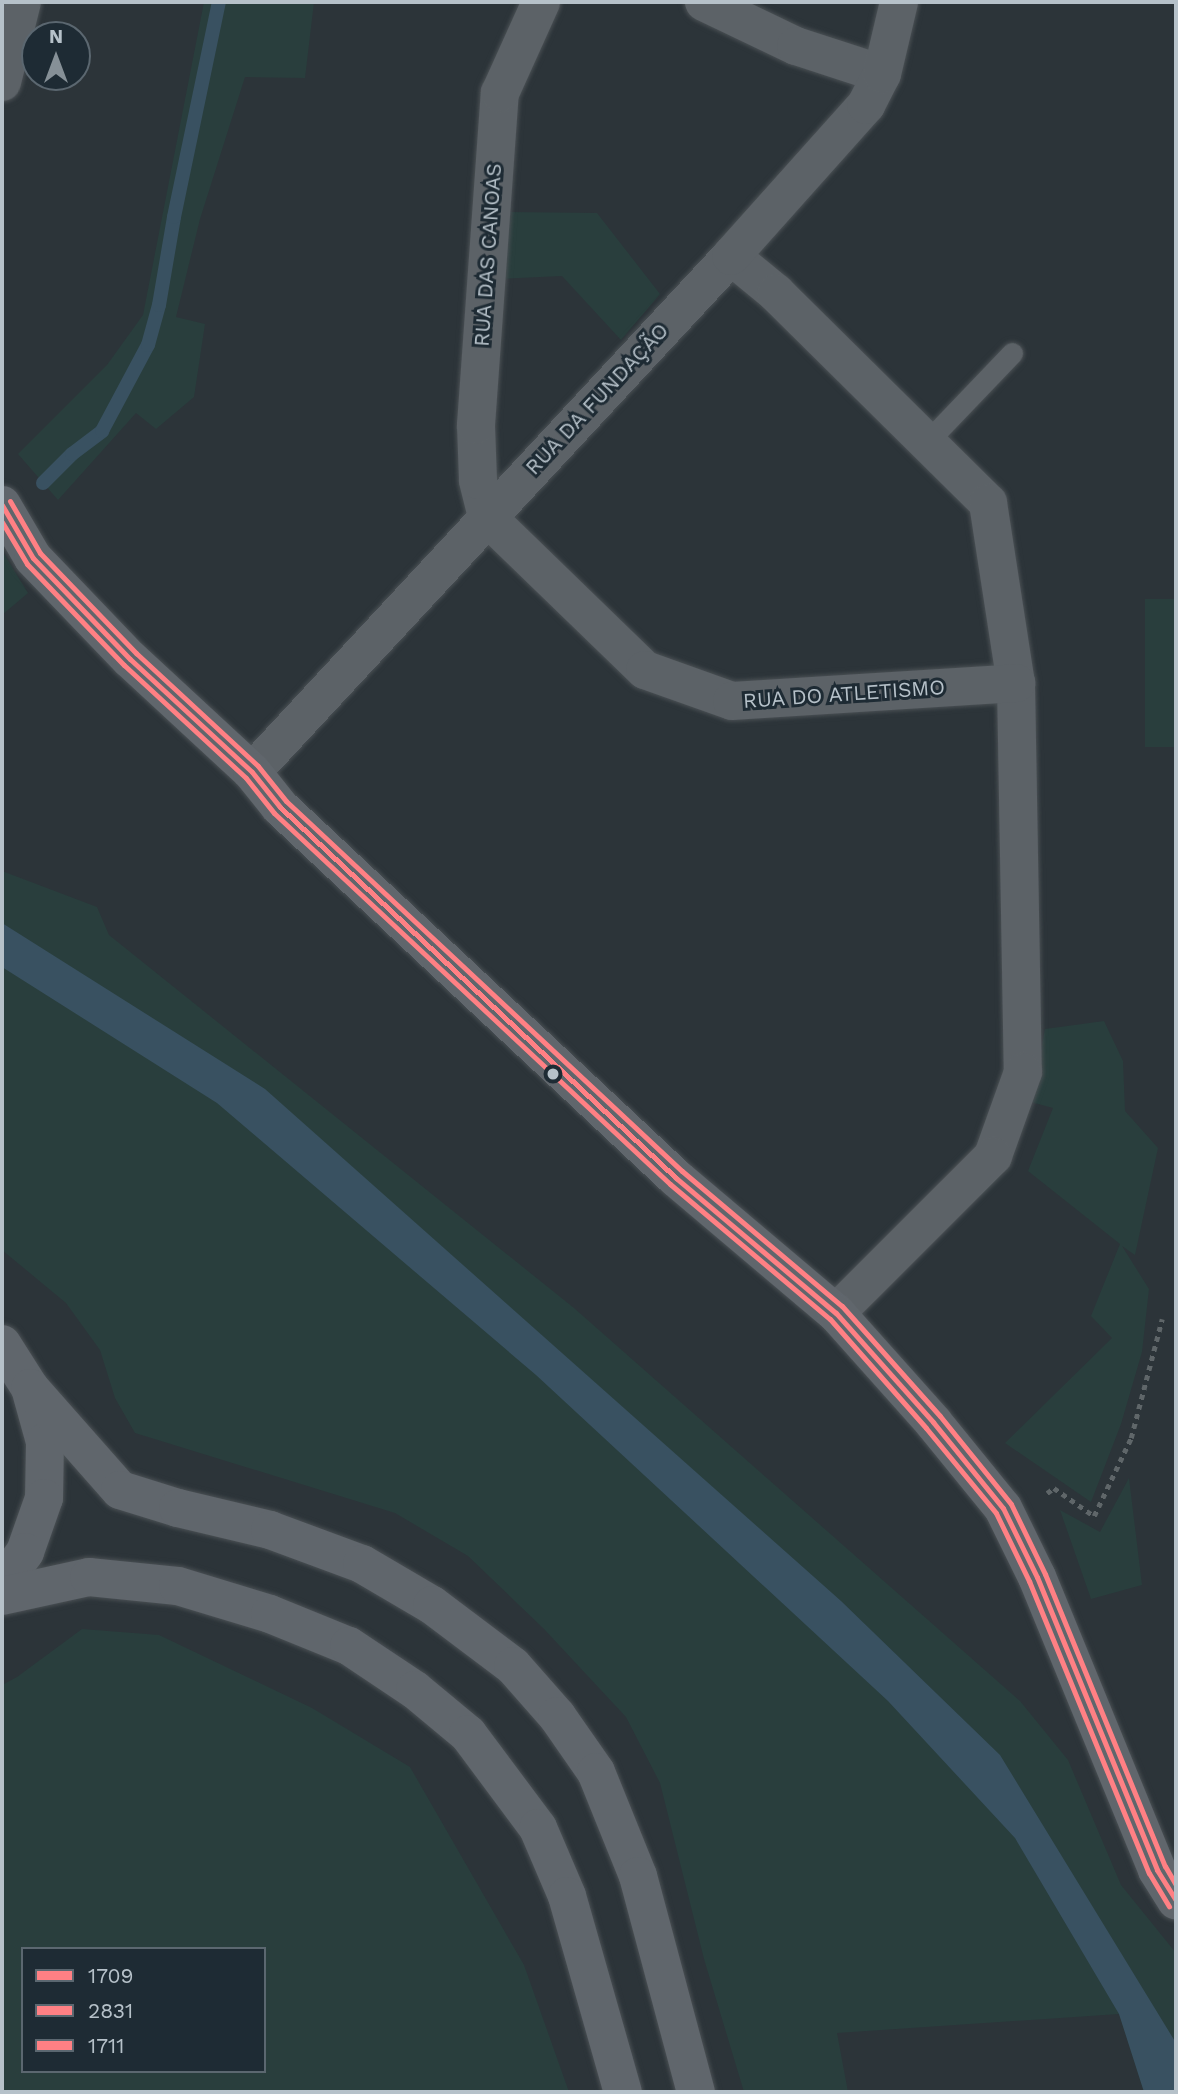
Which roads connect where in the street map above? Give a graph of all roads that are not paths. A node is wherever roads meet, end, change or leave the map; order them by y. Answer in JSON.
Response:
{"nodes":[{"id":1,"x":22,"y":2,"type":"edge"},
{"id":2,"x":541,"y":2,"type":"edge"},
{"id":3,"x":704,"y":2,"type":"edge"},
{"id":4,"x":899,"y":2,"type":"edge"},
{"id":5,"x":882,"y":74,"type":"junction"},
{"id":6,"x":2,"y":82,"type":"edge"},
{"id":7,"x":731,"y":256,"type":"junction"},
{"id":8,"x":1012,"y":353,"type":"dead end"},
{"id":9,"x":927,"y":442,"type":"junction"},
{"id":10,"x":2,"y":505,"type":"edge"},
{"id":11,"x":486,"y":517,"type":"junction"},
{"id":12,"x":1016,"y":683,"type":"junction"},
{"id":13,"x":252,"y":772,"type":"junction"},
{"id":14,"x":836,"y":1313,"type":"junction"},
{"id":15,"x":2,"y":1344,"type":"edge"},
{"id":16,"x":30,"y":1388,"type":"junction"},
{"id":17,"x":2,"y":1584,"type":"edge"},
{"id":18,"x":2,"y":1596,"type":"edge"},
{"id":19,"x":1176,"y":1901,"type":"edge"},
{"id":20,"x":623,"y":2092,"type":"edge"},
{"id":21,"x":696,"y":2092,"type":"edge"}],
"edges":[{"from":1,"to":6,"type":"street"},
{"from":2,"to":11,"type":"street","name":"RUA DAS CANOAS"},
{"from":3,"to":5,"type":"street"},
{"from":4,"to":5,"type":"street","name":"RUA DA FUNDAÇÃO"},
{"from":5,"to":7,"type":"street","name":"RUA DA FUNDAÇÃO"},
{"from":7,"to":9,"type":"street"},
{"from":7,"to":11,"type":"street","name":"RUA DA FUNDAÇÃO"},
{"from":8,"to":9,"type":"lane"},
{"from":9,"to":12,"type":"street"},
{"from":10,"to":13,"type":"main road"},
{"from":11,"to":12,"type":"street","name":"RUA DO ATLETISMO"},
{"from":11,"to":13,"type":"street","name":"RUA DA FUNDAÇÃO"},
{"from":12,"to":14,"type":"street"},
{"from":13,"to":14,"type":"main road"},
{"from":14,"to":19,"type":"main road"},
{"from":15,"to":16,"type":"main road"},
{"from":16,"to":17,"type":"main road"},
{"from":16,"to":21,"type":"main road"},
{"from":18,"to":20,"type":"main road"}]}
